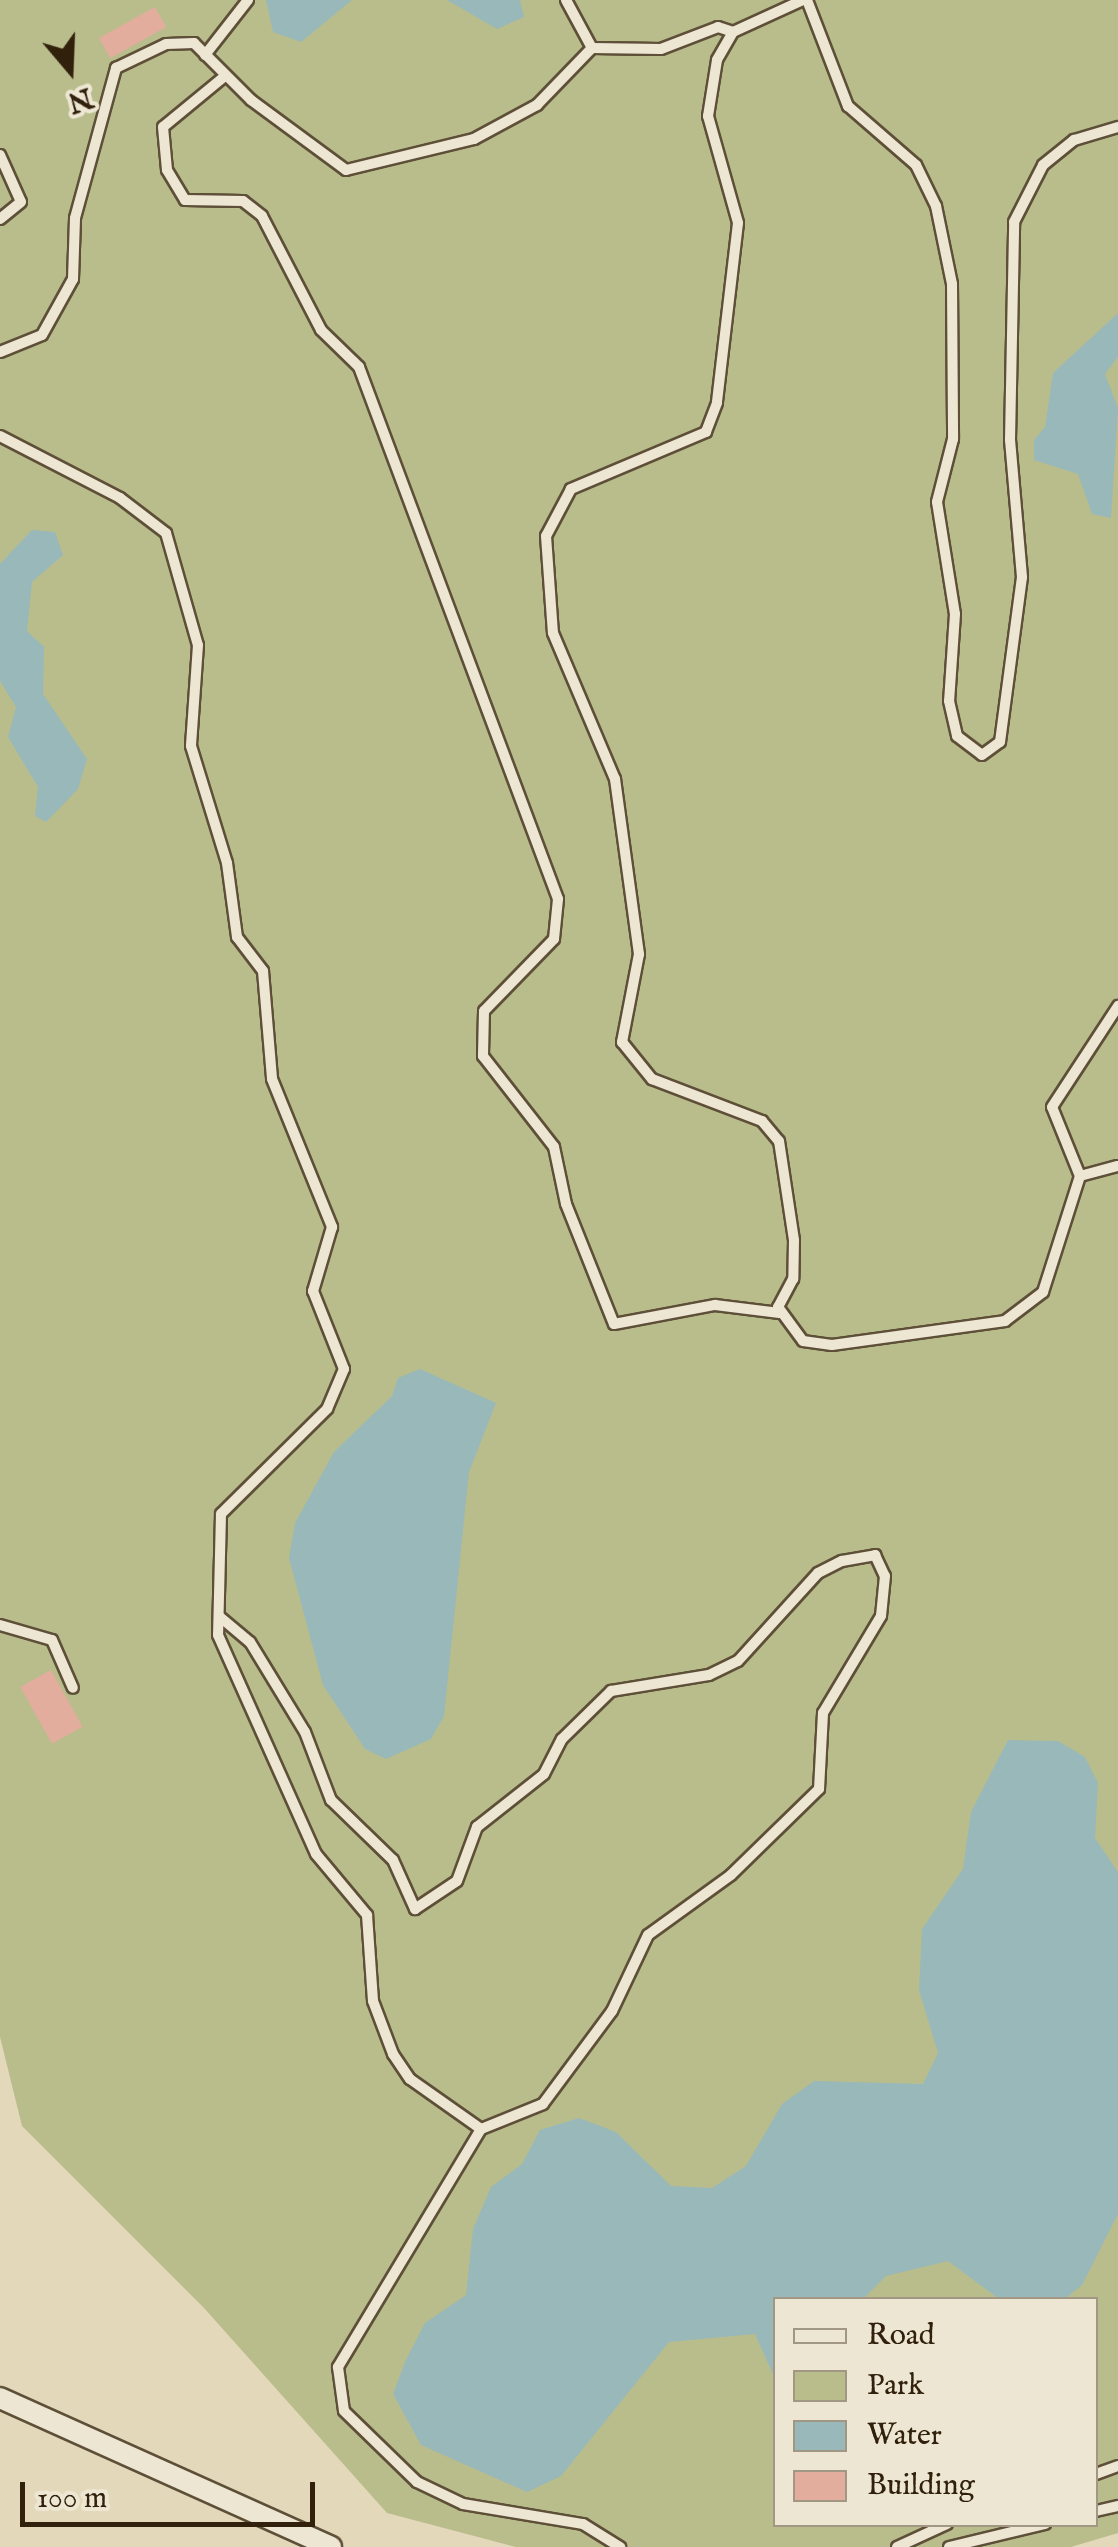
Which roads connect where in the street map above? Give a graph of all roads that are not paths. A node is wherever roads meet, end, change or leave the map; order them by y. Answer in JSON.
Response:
{"nodes":[{"id":1,"x":248,"y":0,"type":"edge"},
{"id":2,"x":566,"y":0,"type":"edge"},
{"id":3,"x":805,"y":0,"type":"edge"},
{"id":4,"x":733,"y":32,"type":"junction"},
{"id":5,"x":592,"y":48,"type":"junction"},
{"id":6,"x":205,"y":54,"type":"junction"},
{"id":7,"x":226,"y":76,"type":"junction"},
{"id":8,"x":1118,"y":127,"type":"edge"},
{"id":9,"x":0,"y":155,"type":"edge"},
{"id":10,"x":0,"y":219,"type":"edge"},
{"id":11,"x":0,"y":352,"type":"edge"},
{"id":12,"x":0,"y":436,"type":"edge"},
{"id":13,"x":1118,"y":1006,"type":"edge"},
{"id":14,"x":1118,"y":1166,"type":"edge"},
{"id":15,"x":1080,"y":1176,"type":"junction"},
{"id":16,"x":780,"y":1312,"type":"junction"},
{"id":17,"x":220,"y":1617,"type":"junction"},
{"id":18,"x":0,"y":1625,"type":"edge"},
{"id":19,"x":72,"y":1688,"type":"dead end"},
{"id":20,"x":481,"y":2128,"type":"junction"},
{"id":21,"x":0,"y":2398,"type":"edge"},
{"id":22,"x":940,"y":2527,"type":"edge"},
{"id":23,"x":1032,"y":2527,"type":"edge"},
{"id":24,"x":331,"y":2547,"type":"edge"},
{"id":25,"x":620,"y":2547,"type":"edge"},
{"id":26,"x":897,"y":2547,"type":"edge"},
{"id":27,"x":949,"y":2547,"type":"edge"}],
"edges":[{"from":1,"to":6,"type":"lane"},
{"from":2,"to":5,"type":"lane"},
{"from":3,"to":4,"type":"lane"},
{"from":3,"to":8,"type":"lane"},
{"from":4,"to":5,"type":"lane"},
{"from":4,"to":16,"type":"lane"},
{"from":5,"to":7,"type":"lane"},
{"from":6,"to":7,"type":"lane"},
{"from":6,"to":11,"type":"lane"},
{"from":7,"to":16,"type":"lane"},
{"from":9,"to":10,"type":"lane"},
{"from":12,"to":17,"type":"lane"},
{"from":13,"to":15,"type":"lane"},
{"from":14,"to":15,"type":"lane"},
{"from":15,"to":16,"type":"lane"},
{"from":17,"to":20,"type":"lane"},
{"from":17,"to":20,"type":"lane"},
{"from":18,"to":19,"type":"lane"},
{"from":20,"to":25,"type":"lane"},
{"from":21,"to":24,"type":"street"},
{"from":22,"to":26,"type":"lane"},
{"from":23,"to":27,"type":"lane"}]}
